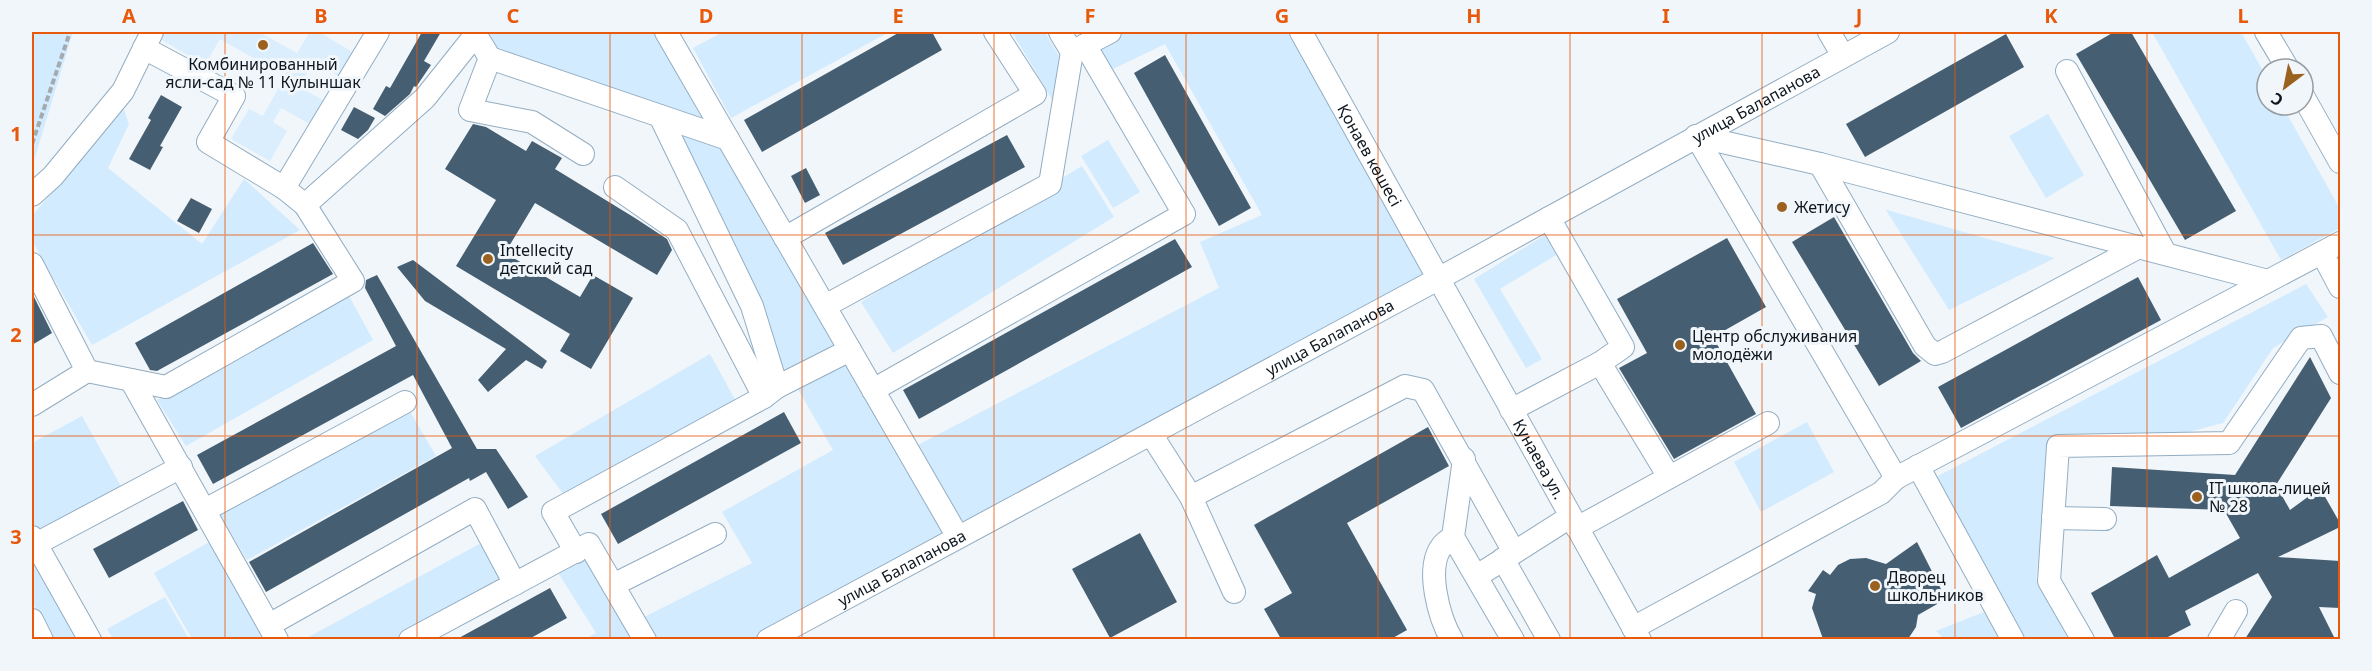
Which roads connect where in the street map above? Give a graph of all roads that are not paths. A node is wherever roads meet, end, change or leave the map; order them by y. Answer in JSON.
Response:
{"nodes":[{"id":1,"x":378,"y":32,"type":"edge"},
{"id":2,"x":666,"y":32,"type":"edge"},
{"id":3,"x":995,"y":32,"type":"edge"},
{"id":4,"x":1060,"y":32,"type":"edge"},
{"id":5,"x":1110,"y":32,"type":"edge"},
{"id":6,"x":1301,"y":32,"type":"edge"},
{"id":7,"x":1829,"y":32,"type":"edge"},
{"id":8,"x":1888,"y":32,"type":"edge"},
{"id":9,"x":2266,"y":32,"type":"edge"},
{"id":10,"x":475,"y":33,"type":"edge"},
{"id":11,"x":148,"y":40,"type":"edge"},
{"id":12,"x":1079,"y":49,"type":"junction"},
{"id":13,"x":1843,"y":56,"type":"junction"},
{"id":14,"x":2281,"y":57,"type":"edge"},
{"id":15,"x":490,"y":58,"type":"junction"},
{"id":16,"x":2067,"y":72,"type":"dead end"},
{"id":17,"x":660,"y":116,"type":"junction"},
{"id":18,"x":2315,"y":117,"type":"edge"},
{"id":19,"x":1696,"y":136,"type":"junction"},
{"id":20,"x":728,"y":139,"type":"junction"},
{"id":21,"x":583,"y":154,"type":"dead end"},
{"id":22,"x":2340,"y":162,"type":"edge"},
{"id":23,"x":1820,"y":164,"type":"junction"},
{"id":24,"x":615,"y":187,"type":"dead end"},
{"id":25,"x":284,"y":188,"type":"junction"},
{"id":26,"x":32,"y":195,"type":"edge"},
{"id":27,"x":305,"y":206,"type":"junction"},
{"id":28,"x":1549,"y":218,"type":"junction"},
{"id":29,"x":785,"y":238,"type":"junction"},
{"id":30,"x":2139,"y":247,"type":"junction"},
{"id":31,"x":2331,"y":248,"type":"edge"},
{"id":32,"x":2165,"y":253,"type":"junction"},
{"id":33,"x":32,"y":264,"type":"edge"},
{"id":34,"x":1438,"y":279,"type":"junction"},
{"id":35,"x":2268,"y":282,"type":"junction"},
{"id":36,"x":2340,"y":287,"type":"edge"},
{"id":37,"x":825,"y":306,"type":"junction"},
{"id":38,"x":850,"y":350,"type":"junction"},
{"id":39,"x":1600,"y":363,"type":"junction"},
{"id":40,"x":87,"y":370,"type":"junction"},
{"id":41,"x":2340,"y":373,"type":"edge"},
{"id":42,"x":131,"y":380,"type":"junction"},
{"id":43,"x":873,"y":390,"type":"junction"},
{"id":44,"x":771,"y":392,"type":"junction"},
{"id":45,"x":405,"y":402,"type":"dead end"},
{"id":46,"x":32,"y":405,"type":"edge"},
{"id":47,"x":1511,"y":410,"type":"junction"},
{"id":48,"x":1768,"y":423,"type":"dead end"},
{"id":49,"x":1151,"y":434,"type":"junction"},
{"id":50,"x":1464,"y":459,"type":"junction"},
{"id":51,"x":1918,"y":466,"type":"junction"},
{"id":52,"x":181,"y":467,"type":"junction"},
{"id":53,"x":1669,"y":477,"type":"junction"},
{"id":54,"x":1896,"y":478,"type":"junction"},
{"id":55,"x":1191,"y":497,"type":"junction"},
{"id":56,"x":205,"y":510,"type":"junction"},
{"id":57,"x":2053,"y":518,"type":"junction"},
{"id":58,"x":2105,"y":519,"type":"dead end"},
{"id":59,"x":1573,"y":522,"type":"junction"},
{"id":60,"x":716,"y":534,"type":"dead end"},
{"id":61,"x":958,"y":537,"type":"junction"},
{"id":62,"x":1453,"y":537,"type":"junction"},
{"id":63,"x":34,"y":541,"type":"edge"},
{"id":64,"x":576,"y":552,"type":"junction"},
{"id":65,"x":1509,"y":555,"type":"junction"},
{"id":66,"x":1477,"y":576,"type":"junction"},
{"id":67,"x":515,"y":584,"type":"junction"},
{"id":68,"x":613,"y":585,"type":"junction"},
{"id":69,"x":1234,"y":592,"type":"dead end"},
{"id":70,"x":2236,"y":611,"type":"dead end"},
{"id":71,"x":32,"y":620,"type":"edge"},
{"id":72,"x":273,"y":632,"type":"edge"},
{"id":73,"x":1636,"y":634,"type":"edge"},
{"id":74,"x":42,"y":639,"type":"edge"},
{"id":75,"x":90,"y":639,"type":"edge"},
{"id":76,"x":410,"y":639,"type":"edge"},
{"id":77,"x":645,"y":639,"type":"edge"},
{"id":78,"x":768,"y":639,"type":"edge"},
{"id":79,"x":1452,"y":639,"type":"edge"},
{"id":80,"x":1513,"y":639,"type":"edge"},
{"id":81,"x":1549,"y":639,"type":"edge"},
{"id":82,"x":2013,"y":639,"type":"edge"},
{"id":83,"x":2083,"y":639,"type":"edge"},
{"id":84,"x":2218,"y":639,"type":"edge"}],
"edges":[{"from":1,"to":25,"type":"street"},
{"from":2,"to":20,"type":"street"},
{"from":3,"to":29,"type":"street"},
{"from":4,"to":12,"type":"street"},
{"from":5,"to":12,"type":"street"},
{"from":6,"to":34,"type":"street","name":"Қонаев көшесі"},
{"from":7,"to":13,"type":"street"},
{"from":8,"to":13,"type":"street","name":"улица Балапанова"},
{"from":9,"to":14,"type":"street"},
{"from":10,"to":15,"type":"street"},
{"from":10,"to":27,"type":"street"},
{"from":11,"to":25,"type":"street"},
{"from":11,"to":26,"type":"street"},
{"from":12,"to":37,"type":"street"},
{"from":12,"to":43,"type":"street"},
{"from":13,"to":19,"type":"street","name":"улица Балапанова"},
{"from":15,"to":17,"type":"street"},
{"from":15,"to":21,"type":"street"},
{"from":16,"to":32,"type":"street"},
{"from":17,"to":20,"type":"street"},
{"from":17,"to":44,"type":"street"},
{"from":18,"to":22,"type":"street"},
{"from":19,"to":23,"type":"street"},
{"from":19,"to":28,"type":"street","name":"улица Балапанова"},
{"from":19,"to":54,"type":"street"},
{"from":20,"to":29,"type":"street"},
{"from":23,"to":30,"type":"street"},
{"from":23,"to":30,"type":"street"},
{"from":24,"to":44,"type":"street"},
{"from":25,"to":27,"type":"street"},
{"from":27,"to":42,"type":"street"},
{"from":28,"to":34,"type":"street","name":"улица Балапанова"},
{"from":28,"to":39,"type":"street"},
{"from":29,"to":37,"type":"street"},
{"from":30,"to":32,"type":"street"},
{"from":31,"to":35,"type":"street"},
{"from":31,"to":36,"type":"street"},
{"from":32,"to":35,"type":"street"},
{"from":33,"to":40,"type":"street"},
{"from":34,"to":47,"type":"street","name":"Кунаева ул."},
{"from":34,"to":49,"type":"street","name":"улица Балапанова"},
{"from":35,"to":51,"type":"street"},
{"from":37,"to":38,"type":"street"},
{"from":38,"to":43,"type":"street"},
{"from":38,"to":44,"type":"street"},
{"from":39,"to":47,"type":"street"},
{"from":39,"to":53,"type":"street"},
{"from":40,"to":42,"type":"street"},
{"from":40,"to":46,"type":"street"},
{"from":41,"to":57,"type":"street"},
{"from":42,"to":52,"type":"street"},
{"from":43,"to":61,"type":"street"},
{"from":44,"to":64,"type":"street"},
{"from":45,"to":56,"type":"street"},
{"from":47,"to":59,"type":"street","name":"Кунаева ул."},
{"from":48,"to":53,"type":"street"},
{"from":49,"to":55,"type":"street"},
{"from":49,"to":61,"type":"street","name":"улица Балапанова"},
{"from":50,"to":55,"type":"street"},
{"from":50,"to":62,"type":"street"},
{"from":50,"to":65,"type":"street"},
{"from":51,"to":54,"type":"street"},
{"from":51,"to":82,"type":"street"},
{"from":52,"to":56,"type":"street"},
{"from":52,"to":63,"type":"street"},
{"from":53,"to":59,"type":"street"},
{"from":54,"to":73,"type":"street"},
{"from":55,"to":69,"type":"street"},
{"from":56,"to":72,"type":"street"},
{"from":57,"to":58,"type":"street"},
{"from":57,"to":83,"type":"street"},
{"from":59,"to":65,"type":"street"},
{"from":59,"to":73,"type":"street","name":"Кунаева ул."},
{"from":60,"to":68,"type":"street"},
{"from":61,"to":78,"type":"street","name":"улица Балапанова"},
{"from":62,"to":66,"type":"street"},
{"from":62,"to":79,"type":"street"},
{"from":63,"to":75,"type":"street"},
{"from":64,"to":67,"type":"street"},
{"from":64,"to":68,"type":"street"},
{"from":65,"to":66,"type":"street"},
{"from":65,"to":81,"type":"street"},
{"from":66,"to":80,"type":"street"},
{"from":67,"to":72,"type":"street"},
{"from":67,"to":76,"type":"street"},
{"from":68,"to":77,"type":"street"},
{"from":70,"to":84,"type":"street"},
{"from":71,"to":74,"type":"street"}]}
